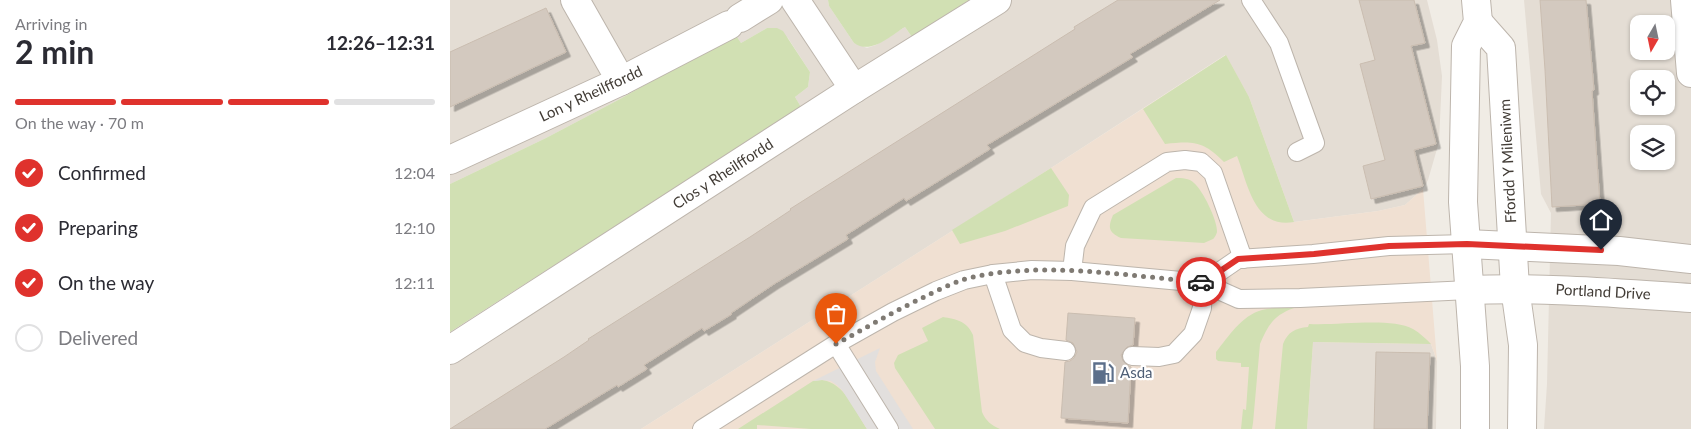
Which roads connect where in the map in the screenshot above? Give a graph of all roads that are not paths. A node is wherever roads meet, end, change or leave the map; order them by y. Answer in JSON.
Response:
{"nodes":[{"id":1,"x":575,"y":0,"type":"edge"},
{"id":2,"x":770,"y":0,"type":"edge"},
{"id":3,"x":795,"y":0,"type":"edge"},
{"id":4,"x":997,"y":0,"type":"edge"},
{"id":5,"x":1251,"y":0,"type":"edge"},
{"id":6,"x":1685,"y":0,"type":"edge"},
{"id":7,"x":1477,"y":11,"type":"edge"},
{"id":8,"x":1691,"y":73,"type":"edge"},
{"id":9,"x":621,"y":81,"type":"junction"},
{"id":10,"x":854,"y":89,"type":"junction"},
{"id":11,"x":1297,"y":152,"type":"dead end"},
{"id":12,"x":450,"y":160,"type":"edge"},
{"id":13,"x":1467,"y":244,"type":"junction"},
{"id":14,"x":1513,"y":245,"type":"junction"},
{"id":15,"x":1244,"y":259,"type":"junction"},
{"id":16,"x":1691,"y":259,"type":"edge"},
{"id":17,"x":1072,"y":271,"type":"junction"},
{"id":18,"x":993,"y":274,"type":"junction"},
{"id":19,"x":1204,"y":282,"type":"junction"},
{"id":20,"x":1515,"y":288,"type":"junction"},
{"id":21,"x":1469,"y":290,"type":"junction"},
{"id":22,"x":1691,"y":298,"type":"edge"},
{"id":23,"x":836,"y":344,"type":"junction"},
{"id":24,"x":450,"y":350,"type":"edge"},
{"id":25,"x":1066,"y":351,"type":"dead end"},
{"id":26,"x":1132,"y":356,"type":"dead end"},
{"id":27,"x":702,"y":429,"type":"edge"},
{"id":28,"x":889,"y":429,"type":"edge"},
{"id":29,"x":1475,"y":429,"type":"edge"},
{"id":30,"x":1522,"y":429,"type":"edge"}],
"edges":[{"from":1,"to":9,"type":"street"},
{"from":2,"to":9,"type":"street","name":"Lon y Rheilffordd"},
{"from":3,"to":10,"type":"street"},
{"from":4,"to":10,"type":"street","name":"Clos y Rheilffordd"},
{"from":5,"to":11,"type":"lane"},
{"from":6,"to":8,"type":"street"},
{"from":7,"to":13,"type":"street","name":"Ffordd Y Mileniwm"},
{"from":7,"to":14,"type":"street","name":"Ffordd Y Mileniwm"},
{"from":9,"to":12,"type":"street","name":"Lon y Rheilffordd"},
{"from":10,"to":24,"type":"street","name":"Clos y Rheilffordd"},
{"from":13,"to":14,"type":"street"},
{"from":13,"to":15,"type":"lane"},
{"from":13,"to":21,"type":"street","name":"Ffordd Y Mileniwm"},
{"from":14,"to":16,"type":"street"},
{"from":14,"to":20,"type":"street","name":"Ffordd Y Mileniwm"},
{"from":15,"to":17,"type":"lane"},
{"from":15,"to":19,"type":"lane"},
{"from":17,"to":18,"type":"lane"},
{"from":17,"to":19,"type":"lane"},
{"from":18,"to":23,"type":"lane"},
{"from":18,"to":25,"type":"lane"},
{"from":19,"to":21,"type":"lane"},
{"from":19,"to":26,"type":"lane"},
{"from":20,"to":21,"type":"street","name":"Portland Drive"},
{"from":20,"to":22,"type":"street","name":"Portland Drive"},
{"from":20,"to":30,"type":"street","name":"Ffordd Y Mileniwm"},
{"from":21,"to":29,"type":"street","name":"Ffordd Y Mileniwm"},
{"from":23,"to":27,"type":"lane"},
{"from":23,"to":28,"type":"lane"}]}
